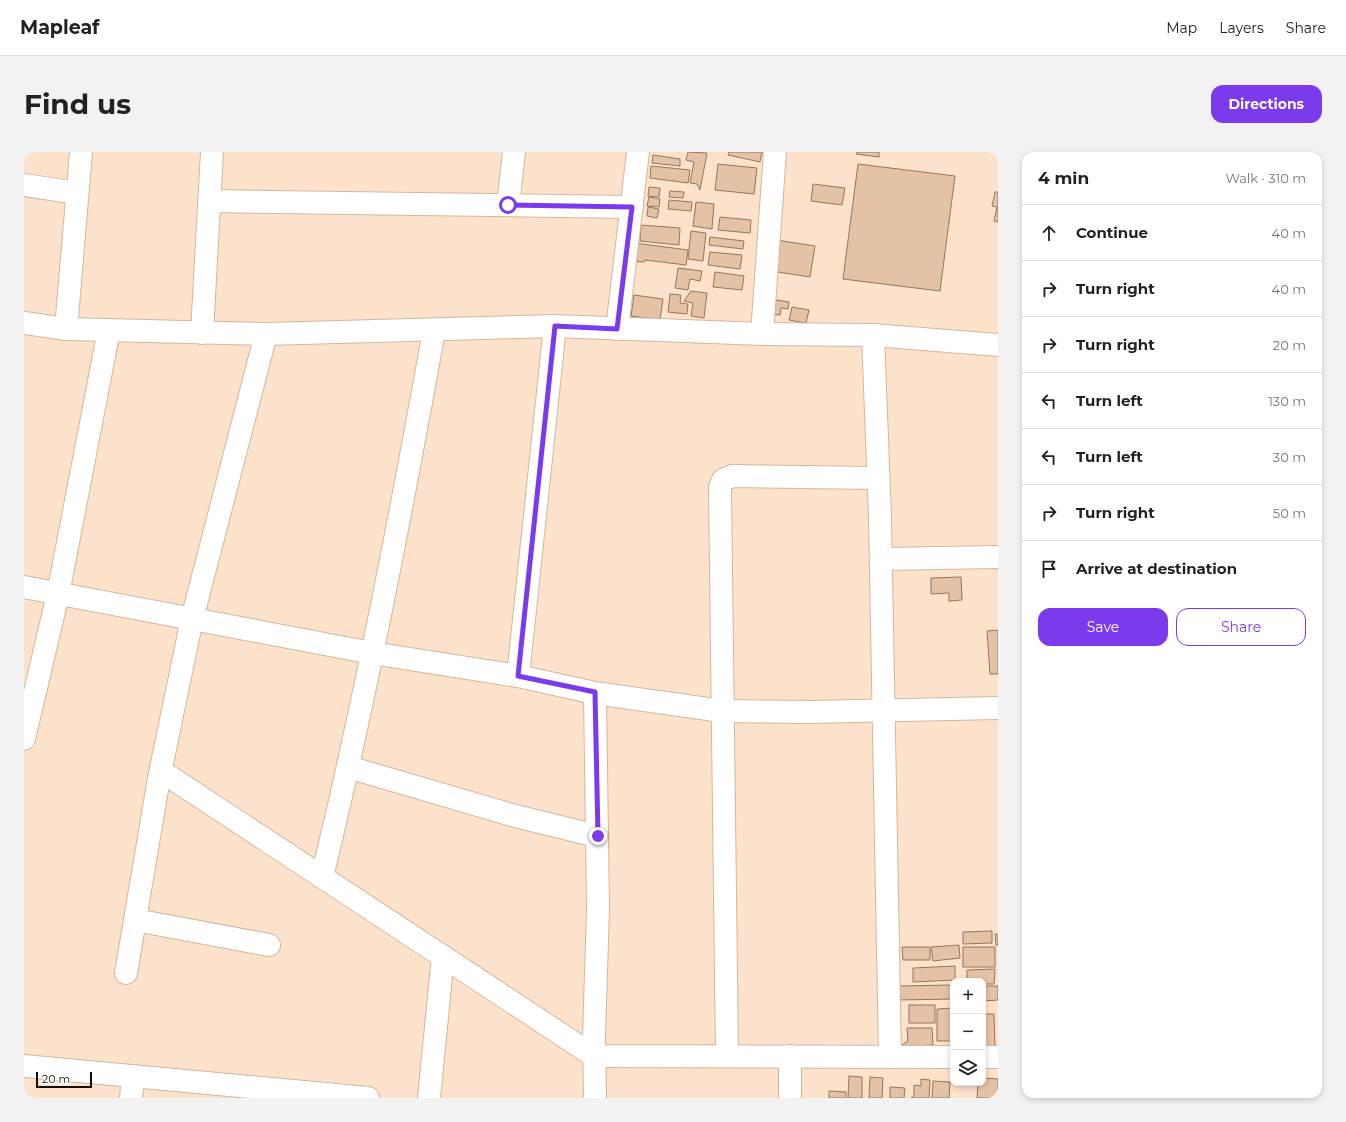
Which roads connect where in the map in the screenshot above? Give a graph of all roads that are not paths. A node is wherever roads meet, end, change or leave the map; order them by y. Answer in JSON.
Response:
{"nodes":[{"id":1,"x":81,"y":152,"type":"edge"},
{"id":2,"x":212,"y":152,"type":"edge"},
{"id":3,"x":514,"y":152,"type":"edge"},
{"id":4,"x":638,"y":152,"type":"edge"},
{"id":5,"x":775,"y":152,"type":"edge"},
{"id":6,"x":24,"y":185,"type":"edge"},
{"id":7,"x":77,"y":193,"type":"junction"},
{"id":8,"x":209,"y":201,"type":"junction"},
{"id":9,"x":508,"y":205,"type":"junction"},
{"id":10,"x":632,"y":207,"type":"junction"},
{"id":11,"x":24,"y":323,"type":"edge"},
{"id":12,"x":555,"y":326,"type":"junction"},
{"id":13,"x":66,"y":329,"type":"junction"},
{"id":14,"x":617,"y":329,"type":"junction"},
{"id":15,"x":109,"y":330,"type":"junction"},
{"id":16,"x":434,"y":331,"type":"junction"},
{"id":17,"x":202,"y":333,"type":"junction"},
{"id":18,"x":266,"y":334,"type":"junction"},
{"id":19,"x":762,"y":334,"type":"junction"},
{"id":20,"x":873,"y":335,"type":"junction"},
{"id":21,"x":998,"y":345,"type":"edge"},
{"id":22,"x":878,"y":478,"type":"junction"},
{"id":23,"x":998,"y":557,"type":"edge"},
{"id":24,"x":881,"y":559,"type":"junction"},
{"id":25,"x":24,"y":587,"type":"edge"},
{"id":26,"x":58,"y":594,"type":"junction"},
{"id":27,"x":192,"y":619,"type":"junction"},
{"id":28,"x":372,"y":653,"type":"junction"},
{"id":29,"x":518,"y":676,"type":"junction"},
{"id":30,"x":595,"y":692,"type":"junction"},
{"id":31,"x":998,"y":708,"type":"edge"},
{"id":32,"x":722,"y":710,"type":"junction"},
{"id":33,"x":884,"y":711,"type":"junction"},
{"id":34,"x":24,"y":739,"type":"edge"},
{"id":35,"x":348,"y":767,"type":"junction"},
{"id":36,"x":161,"y":771,"type":"junction"},
{"id":37,"x":598,"y":836,"type":"junction"},
{"id":38,"x":322,"y":877,"type":"junction"},
{"id":39,"x":135,"y":920,"type":"junction"},
{"id":40,"x":269,"y":945,"type":"dead end"},
{"id":41,"x":442,"y":956,"type":"junction"},
{"id":42,"x":126,"y":973,"type":"dead end"},
{"id":43,"x":594,"y":1056,"type":"junction"},
{"id":44,"x":727,"y":1056,"type":"junction"},
{"id":45,"x":790,"y":1056,"type":"junction"},
{"id":46,"x":890,"y":1057,"type":"junction"},
{"id":47,"x":950,"y":1057,"type":"edge"},
{"id":48,"x":986,"y":1057,"type":"edge"},
{"id":49,"x":998,"y":1057,"type":"edge"},
{"id":50,"x":24,"y":1066,"type":"edge"},
{"id":51,"x":133,"y":1076,"type":"junction"},
{"id":52,"x":131,"y":1098,"type":"edge"},
{"id":53,"x":368,"y":1098,"type":"edge"},
{"id":54,"x":429,"y":1098,"type":"edge"},
{"id":55,"x":595,"y":1098,"type":"edge"},
{"id":56,"x":790,"y":1098,"type":"edge"}],
"edges":[{"from":1,"to":7,"type":"street"},
{"from":2,"to":8,"type":"street"},
{"from":3,"to":9,"type":"street"},
{"from":4,"to":10,"type":"street"},
{"from":5,"to":19,"type":"street"},
{"from":6,"to":7,"type":"street"},
{"from":7,"to":13,"type":"street"},
{"from":8,"to":9,"type":"street"},
{"from":8,"to":17,"type":"street"},
{"from":9,"to":10,"type":"street"},
{"from":10,"to":14,"type":"street"},
{"from":11,"to":13,"type":"street"},
{"from":12,"to":14,"type":"street"},
{"from":12,"to":16,"type":"street"},
{"from":12,"to":29,"type":"street"},
{"from":13,"to":15,"type":"street"},
{"from":14,"to":19,"type":"street"},
{"from":15,"to":17,"type":"street"},
{"from":15,"to":26,"type":"street"},
{"from":16,"to":18,"type":"street"},
{"from":16,"to":28,"type":"street"},
{"from":17,"to":18,"type":"street"},
{"from":18,"to":27,"type":"street"},
{"from":19,"to":20,"type":"street"},
{"from":20,"to":21,"type":"street"},
{"from":20,"to":22,"type":"street"},
{"from":22,"to":24,"type":"street"},
{"from":22,"to":32,"type":"street"},
{"from":23,"to":24,"type":"street"},
{"from":24,"to":33,"type":"street"},
{"from":25,"to":26,"type":"street"},
{"from":26,"to":27,"type":"street"},
{"from":26,"to":34,"type":"street"},
{"from":27,"to":28,"type":"street"},
{"from":27,"to":36,"type":"street"},
{"from":28,"to":29,"type":"street"},
{"from":28,"to":35,"type":"street"},
{"from":29,"to":30,"type":"street"},
{"from":30,"to":32,"type":"street"},
{"from":30,"to":37,"type":"street"},
{"from":31,"to":33,"type":"street"},
{"from":32,"to":33,"type":"street"},
{"from":32,"to":44,"type":"street"},
{"from":33,"to":46,"type":"street"},
{"from":35,"to":37,"type":"street"},
{"from":35,"to":38,"type":"street"},
{"from":36,"to":38,"type":"street"},
{"from":36,"to":39,"type":"street"},
{"from":37,"to":43,"type":"street"},
{"from":38,"to":41,"type":"street"},
{"from":39,"to":40,"type":"street"},
{"from":39,"to":42,"type":"street"},
{"from":41,"to":43,"type":"street"},
{"from":41,"to":54,"type":"street"},
{"from":43,"to":44,"type":"street"},
{"from":43,"to":55,"type":"street"},
{"from":44,"to":45,"type":"street"},
{"from":45,"to":46,"type":"street"},
{"from":45,"to":56,"type":"street"},
{"from":46,"to":47,"type":"street"},
{"from":48,"to":49,"type":"street"},
{"from":50,"to":51,"type":"street"},
{"from":51,"to":52,"type":"street"},
{"from":51,"to":53,"type":"street"}]}
